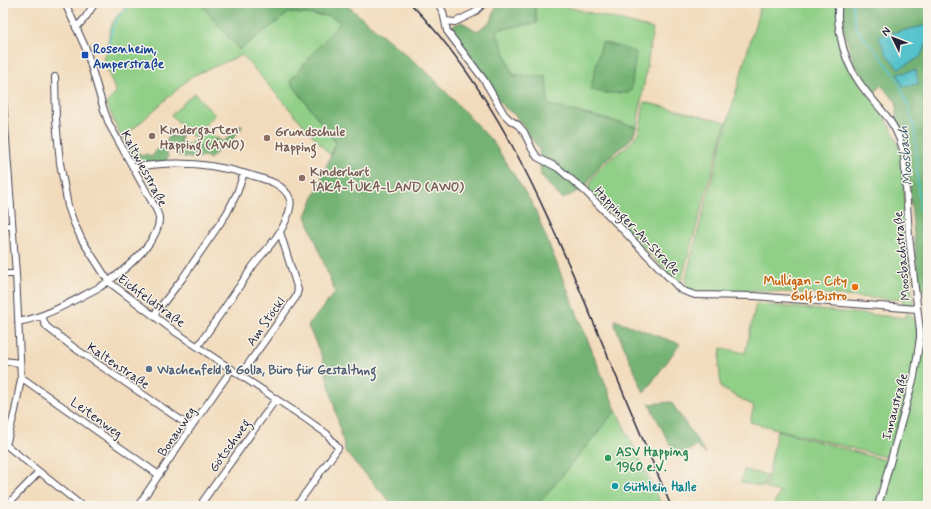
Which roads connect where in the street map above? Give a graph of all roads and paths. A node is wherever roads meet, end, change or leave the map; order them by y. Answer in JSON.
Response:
{"nodes":[{"id":1,"x":65,"y":3,"type":"edge"},
{"id":2,"x":95,"y":3,"type":"edge"},
{"id":3,"x":438,"y":3,"type":"edge"},
{"id":4,"x":484,"y":3,"type":"edge"},
{"id":5,"x":839,"y":3,"type":"edge"},
{"id":6,"x":445,"y":21,"type":"junction"},
{"id":7,"x":76,"y":28,"type":"junction"},
{"id":8,"x":55,"y":77,"type":"dead end"},
{"id":9,"x":3,"y":99,"type":"edge"},
{"id":10,"x":133,"y":168,"type":"junction"},
{"id":11,"x":244,"y":173,"type":"junction"},
{"id":12,"x":3,"y":226,"type":"edge"},
{"id":13,"x":12,"y":226,"type":"junction"},
{"id":14,"x":280,"y":232,"type":"junction"},
{"id":15,"x":3,"y":274,"type":"edge"},
{"id":16,"x":16,"y":274,"type":"junction"},
{"id":17,"x":109,"y":282,"type":"junction"},
{"id":18,"x":917,"y":309,"type":"junction"},
{"id":19,"x":154,"y":315,"type":"junction"},
{"id":20,"x":42,"y":316,"type":"junction"},
{"id":21,"x":18,"y":322,"type":"junction"},
{"id":22,"x":198,"y":346,"type":"junction"},
{"id":23,"x":3,"y":361,"type":"edge"},
{"id":24,"x":20,"y":363,"type":"junction"},
{"id":25,"x":232,"y":369,"type":"junction"},
{"id":26,"x":241,"y":374,"type":"junction"},
{"id":27,"x":21,"y":378,"type":"junction"},
{"id":28,"x":276,"y":399,"type":"junction"},
{"id":29,"x":191,"y":426,"type":"junction"},
{"id":30,"x":5,"y":445,"type":"edge"},
{"id":31,"x":39,"y":472,"type":"junction"},
{"id":32,"x":159,"y":475,"type":"junction"},
{"id":33,"x":6,"y":506,"type":"edge"},
{"id":34,"x":82,"y":506,"type":"edge"},
{"id":35,"x":138,"y":506,"type":"edge"},
{"id":36,"x":203,"y":506,"type":"edge"},
{"id":37,"x":296,"y":506,"type":"edge"},
{"id":38,"x":878,"y":506,"type":"edge"}],
"edges":[{"from":1,"to":7,"type":"street","name":"Kaltwiesstraße"},
{"from":2,"to":7,"type":"street"},
{"from":3,"to":6,"type":"street","name":"Happinger-Au-Straße"},
{"from":4,"to":6,"type":"street"},
{"from":5,"to":18,"type":"street","name":"Moosbachstraße"},
{"from":6,"to":18,"type":"street","name":"Happinger-Au-Straße"},
{"from":7,"to":10,"type":"street","name":"Kaltwiesstraße"},
{"from":8,"to":17,"type":"street","name":"Eichfeldstraße"},
{"from":9,"to":13,"type":"street"},
{"from":10,"to":11,"type":"street"},
{"from":10,"to":17,"type":"street","name":"Kaltwiesstraße"},
{"from":11,"to":14,"type":"street"},
{"from":11,"to":19,"type":"street"},
{"from":12,"to":13,"type":"street"},
{"from":13,"to":16,"type":"street"},
{"from":14,"to":22,"type":"street"},
{"from":14,"to":26,"type":"street","name":"Am Stöckl"},
{"from":15,"to":16,"type":"street"},
{"from":16,"to":21,"type":"street"},
{"from":17,"to":19,"type":"street","name":"Eichfeldstraße"},
{"from":17,"to":20,"type":"street","name":"Kaltwiesstraße"},
{"from":18,"to":38,"type":"street","name":"Innaustraße"},
{"from":19,"to":22,"type":"street","name":"Eichfeldstraße"},
{"from":20,"to":21,"type":"street","name":"Kaltwiesstraße"},
{"from":20,"to":29,"type":"street","name":"Kaltenstraße"},
{"from":21,"to":24,"type":"street"},
{"from":22,"to":25,"type":"street","name":"Eichfeldstraße"},
{"from":23,"to":24,"type":"street"},
{"from":24,"to":27,"type":"street"},
{"from":25,"to":26,"type":"street","name":"Eichfeldstraße"},
{"from":25,"to":29,"type":"street","name":"Bonauweg"},
{"from":26,"to":28,"type":"street","name":"Eichfeldstraße"},
{"from":27,"to":30,"type":"street"},
{"from":27,"to":32,"type":"street","name":"Leitenweg"},
{"from":28,"to":36,"type":"street","name":"Götschweg"},
{"from":28,"to":37,"type":"street","name":"Eichfeldstraße"},
{"from":29,"to":32,"type":"street","name":"Bonauweg"},
{"from":30,"to":31,"type":"street"},
{"from":31,"to":33,"type":"street"},
{"from":31,"to":34,"type":"street"},
{"from":32,"to":35,"type":"street","name":"Bonauweg"}]}
